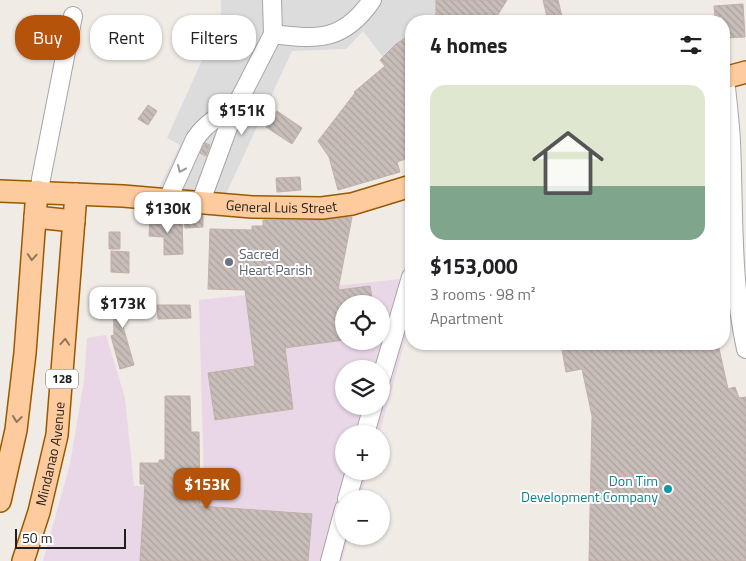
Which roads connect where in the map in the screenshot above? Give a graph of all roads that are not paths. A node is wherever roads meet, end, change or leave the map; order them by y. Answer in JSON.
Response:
{"nodes":[{"id":1,"x":272,"y":0,"type":"edge"},
{"id":2,"x":372,"y":0,"type":"edge"},
{"id":3,"x":273,"y":34,"type":"junction"},
{"id":4,"x":64,"y":60,"type":"edge"},
{"id":5,"x":746,"y":72,"type":"edge"},
{"id":6,"x":730,"y":76,"type":"edge"},
{"id":7,"x":236,"y":106,"type":"junction"},
{"id":8,"x":730,"y":131,"type":"edge"},
{"id":9,"x":730,"y":148,"type":"edge"},
{"id":10,"x":405,"y":188,"type":"edge"},
{"id":11,"x":0,"y":191,"type":"edge"},
{"id":12,"x":39,"y":191,"type":"junction"},
{"id":13,"x":76,"y":194,"type":"junction"},
{"id":14,"x":730,"y":194,"type":"edge"},
{"id":15,"x":168,"y":199,"type":"junction"},
{"id":16,"x":201,"y":201,"type":"junction"},
{"id":17,"x":35,"y":217,"type":"junction"},
{"id":18,"x":74,"y":221,"type":"junction"},
{"id":19,"x":405,"y":297,"type":"edge"},
{"id":20,"x":746,"y":350,"type":"edge"},
{"id":21,"x":387,"y":360,"type":"edge"},
{"id":22,"x":0,"y":500,"type":"edge"},
{"id":23,"x":335,"y":542,"type":"edge"},
{"id":24,"x":23,"y":561,"type":"edge"},
{"id":25,"x":330,"y":561,"type":"edge"}],
"edges":[{"from":1,"to":3,"type":"street"},
{"from":2,"to":3,"type":"street"},
{"from":3,"to":7,"type":"street"},
{"from":4,"to":12,"type":"street"},
{"from":5,"to":6,"type":"main road"},
{"from":7,"to":15,"type":"street","one_way":true},
{"from":7,"to":16,"type":"street"},
{"from":8,"to":9,"type":"street"},
{"from":10,"to":16,"type":"main road","name":"General Luis Street"},
{"from":11,"to":12,"type":"main road","name":"General Luis Street"},
{"from":12,"to":13,"type":"main road","name":"General Luis Street"},
{"from":12,"to":17,"type":"main road"},
{"from":13,"to":15,"type":"main road","name":"General Luis Street"},
{"from":13,"to":18,"type":"main road","name":"Mindanao Avenue","number":"128"},
{"from":14,"to":20,"type":"street"},
{"from":15,"to":16,"type":"main road","name":"General Luis Street"},
{"from":17,"to":18,"type":"main road"},
{"from":17,"to":22,"type":"main road","one_way":true},
{"from":24,"to":18,"type":"main road","name":"Mindanao Avenue","number":"128","one_way":true},
{"from":19,"to":21,"type":"street"},
{"from":23,"to":25,"type":"street"}]}
